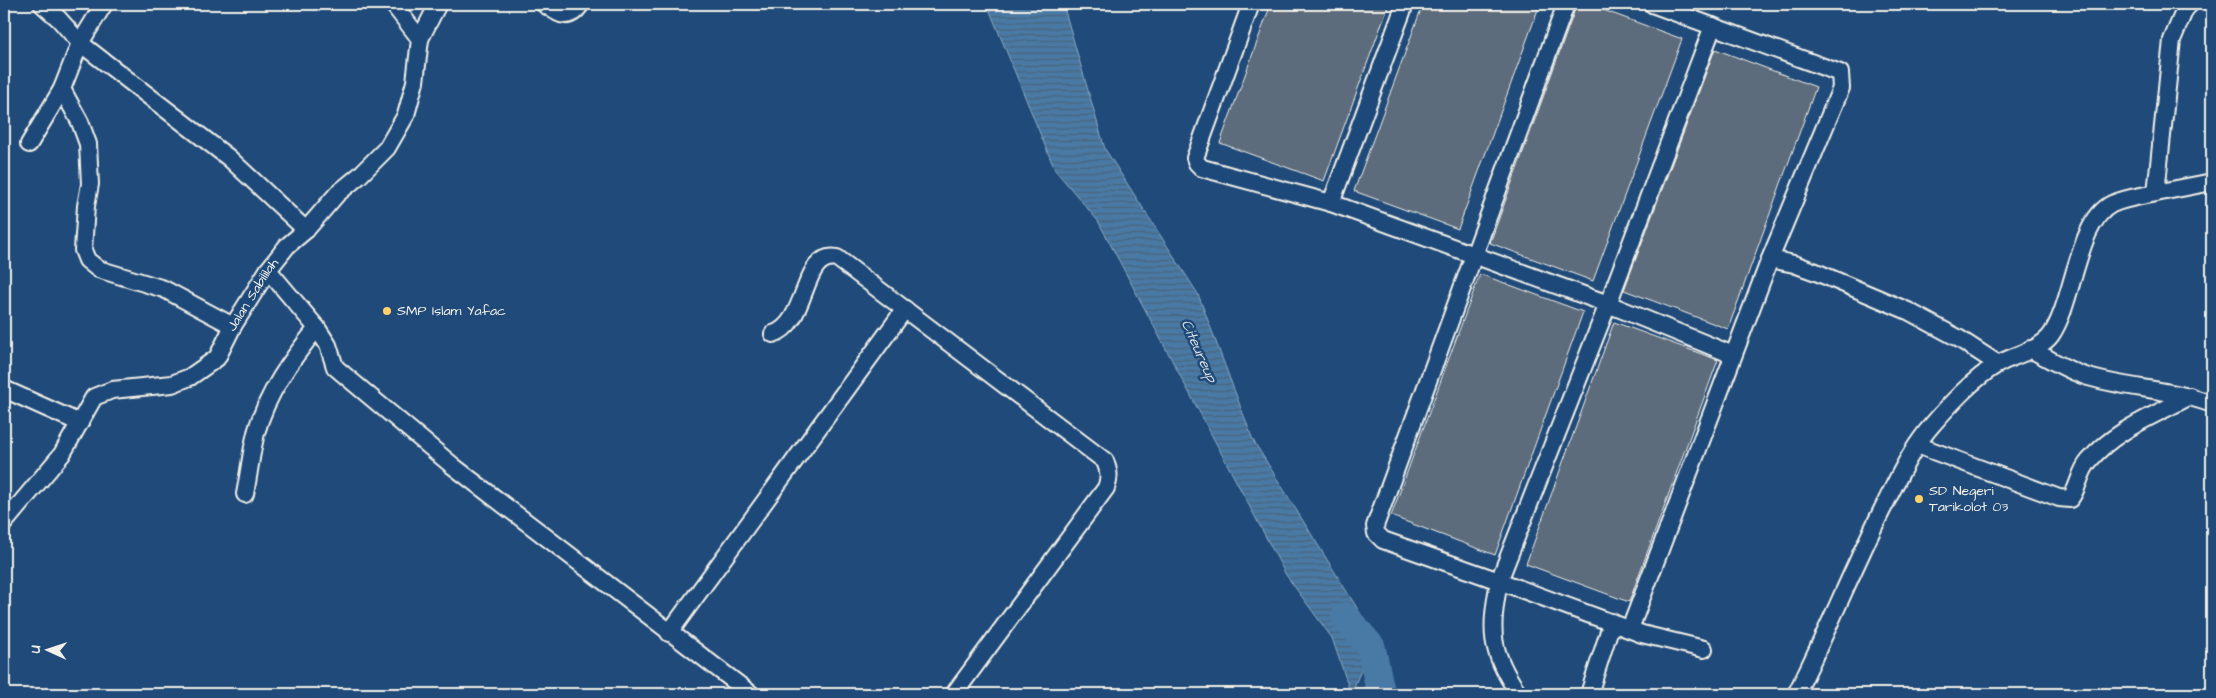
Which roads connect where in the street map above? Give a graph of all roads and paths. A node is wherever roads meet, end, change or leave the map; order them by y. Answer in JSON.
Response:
{"nodes":[{"id":1,"x":42,"y":4,"type":"edge"},
{"id":2,"x":104,"y":4,"type":"edge"},
{"id":3,"x":393,"y":4,"type":"edge"},
{"id":4,"x":438,"y":4,"type":"edge"},
{"id":5,"x":544,"y":4,"type":"edge"},
{"id":6,"x":581,"y":4,"type":"edge"},
{"id":7,"x":1251,"y":4,"type":"edge"},
{"id":8,"x":1405,"y":4,"type":"edge"},
{"id":9,"x":1566,"y":4,"type":"edge"},
{"id":10,"x":1652,"y":4,"type":"edge"},
{"id":11,"x":2184,"y":6,"type":"edge"},
{"id":12,"x":1713,"y":26,"type":"junction"},
{"id":13,"x":420,"y":39,"type":"junction"},
{"id":14,"x":80,"y":43,"type":"junction"},
{"id":15,"x":62,"y":89,"type":"junction"},
{"id":16,"x":29,"y":144,"type":"dead end"},
{"id":17,"x":2212,"y":182,"type":"edge"},
{"id":18,"x":2156,"y":193,"type":"junction"},
{"id":19,"x":1331,"y":203,"type":"junction"},
{"id":20,"x":306,"y":230,"type":"junction"},
{"id":21,"x":1474,"y":256,"type":"junction"},
{"id":22,"x":1770,"y":260,"type":"junction"},
{"id":23,"x":268,"y":270,"type":"junction"},
{"id":24,"x":1608,"y":304,"type":"junction"},
{"id":25,"x":905,"y":309,"type":"junction"},
{"id":26,"x":233,"y":326,"type":"junction"},
{"id":27,"x":317,"y":328,"type":"junction"},
{"id":28,"x":774,"y":334,"type":"dead end"},
{"id":29,"x":2030,"y":349,"type":"junction"},
{"id":30,"x":1733,"y":355,"type":"junction"},
{"id":31,"x":1998,"y":364,"type":"junction"},
{"id":32,"x":4,"y":389,"type":"edge"},
{"id":33,"x":2190,"y":396,"type":"junction"},
{"id":34,"x":2212,"y":404,"type":"edge"},
{"id":35,"x":80,"y":423,"type":"junction"},
{"id":36,"x":1917,"y":445,"type":"junction"},
{"id":37,"x":245,"y":494,"type":"dead end"},
{"id":38,"x":4,"y":523,"type":"edge"},
{"id":39,"x":1499,"y":580,"type":"junction"},
{"id":40,"x":1612,"y":622,"type":"junction"},
{"id":41,"x":1630,"y":629,"type":"junction"},
{"id":42,"x":669,"y":632,"type":"junction"},
{"id":43,"x":1704,"y":649,"type":"dead end"},
{"id":44,"x":751,"y":694,"type":"edge"},
{"id":45,"x":954,"y":694,"type":"edge"},
{"id":46,"x":1519,"y":694,"type":"edge"},
{"id":47,"x":1589,"y":694,"type":"edge"},
{"id":48,"x":1796,"y":694,"type":"edge"}],
"edges":[{"from":1,"to":14,"type":"street"},
{"from":2,"to":14,"type":"street"},
{"from":3,"to":13,"type":"street"},
{"from":4,"to":13,"type":"street"},
{"from":5,"to":6,"type":"street"},
{"from":7,"to":19,"type":"street"},
{"from":8,"to":19,"type":"street"},
{"from":9,"to":21,"type":"street"},
{"from":10,"to":12,"type":"street"},
{"from":11,"to":18,"type":"street"},
{"from":12,"to":22,"type":"street"},
{"from":12,"to":24,"type":"street"},
{"from":13,"to":20,"type":"street","name":"Jalan Sabililah"},
{"from":14,"to":15,"type":"street"},
{"from":14,"to":20,"type":"street"},
{"from":15,"to":16,"type":"street"},
{"from":15,"to":26,"type":"street"},
{"from":17,"to":18,"type":"street"},
{"from":18,"to":29,"type":"street"},
{"from":19,"to":21,"type":"street"},
{"from":20,"to":23,"type":"street","name":"Jalan Sabililah"},
{"from":21,"to":24,"type":"street"},
{"from":21,"to":39,"type":"street"},
{"from":22,"to":30,"type":"street"},
{"from":22,"to":31,"type":"street"},
{"from":23,"to":26,"type":"street","name":"Jalan Sabililah"},
{"from":23,"to":27,"type":"street"},
{"from":24,"to":30,"type":"street"},
{"from":24,"to":39,"type":"street"},
{"from":25,"to":28,"type":"street"},
{"from":25,"to":42,"type":"street"},
{"from":25,"to":45,"type":"street"},
{"from":26,"to":35,"type":"street","name":"Jalan Sabililah"},
{"from":27,"to":37,"type":"street"},
{"from":27,"to":42,"type":"street"},
{"from":29,"to":31,"type":"street"},
{"from":29,"to":33,"type":"street"},
{"from":30,"to":41,"type":"street"},
{"from":31,"to":36,"type":"street"},
{"from":32,"to":35,"type":"street"},
{"from":33,"to":34,"type":"street"},
{"from":33,"to":36,"type":"street"},
{"from":35,"to":38,"type":"street","name":"Jalan Sabililah"},
{"from":36,"to":48,"type":"street"},
{"from":39,"to":40,"type":"street"},
{"from":39,"to":46,"type":"street"},
{"from":40,"to":41,"type":"street"},
{"from":40,"to":47,"type":"street"},
{"from":41,"to":43,"type":"street"},
{"from":42,"to":44,"type":"street"}]}
